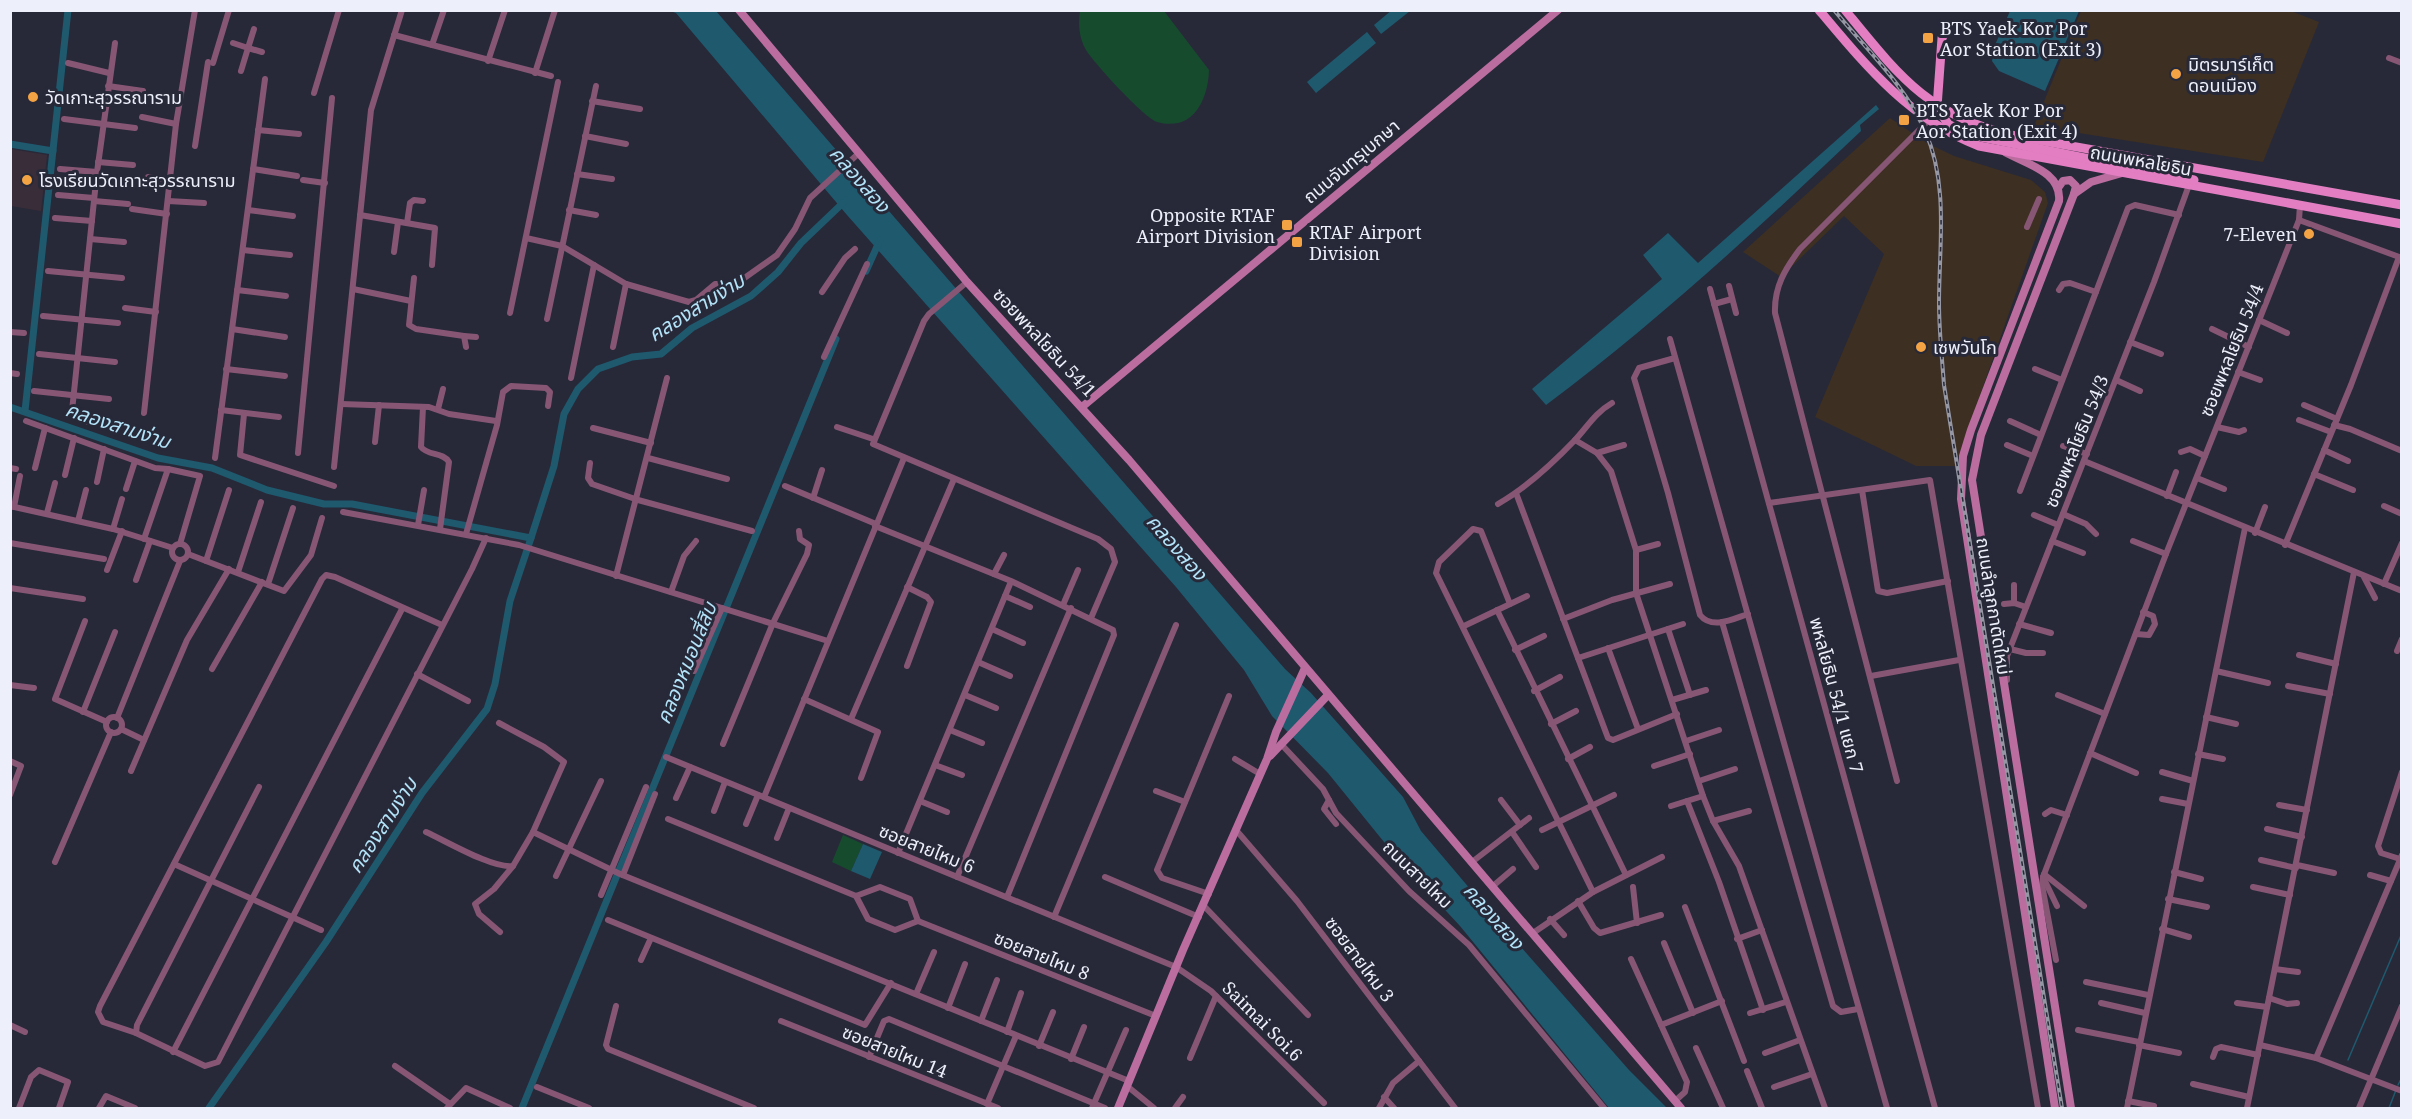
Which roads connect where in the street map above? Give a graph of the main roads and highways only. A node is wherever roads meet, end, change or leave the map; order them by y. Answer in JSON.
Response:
{"nodes":[{"id":1,"x":739,"y":10,"type":"edge"},
{"id":2,"x":1558,"y":10,"type":"edge"},
{"id":3,"x":1819,"y":10,"type":"edge"},
{"id":4,"x":1845,"y":10,"type":"edge"},
{"id":5,"x":1948,"y":26,"type":"dead end"},
{"id":6,"x":2005,"y":152,"type":"junction"},
{"id":7,"x":2122,"y":174,"type":"junction"},
{"id":8,"x":2058,"y":188,"type":"junction"},
{"id":9,"x":2306,"y":188,"type":"junction"},
{"id":10,"x":2218,"y":190,"type":"junction"},
{"id":11,"x":2074,"y":194,"type":"junction"},
{"id":12,"x":2300,"y":205,"type":"junction"},
{"id":13,"x":2402,"y":205,"type":"edge"},
{"id":14,"x":2402,"y":224,"type":"edge"},
{"id":15,"x":1082,"y":407,"type":"junction"},
{"id":16,"x":1305,"y":668,"type":"junction"},
{"id":17,"x":1325,"y":698,"type":"junction"},
{"id":18,"x":1267,"y":759,"type":"junction"},
{"id":19,"x":2023,"y":795,"type":"junction"},
{"id":20,"x":2008,"y":798,"type":"junction"},
{"id":21,"x":1118,"y":1108,"type":"edge"},
{"id":22,"x":1681,"y":1108,"type":"edge"},
{"id":23,"x":2055,"y":1108,"type":"edge"},
{"id":24,"x":2071,"y":1108,"type":"edge"}],
"edges":[{"from":1,"to":15,"type":"main road","name":"ซอยพหลโยธิน 54/1"},
{"from":2,"to":15,"type":"main road","name":"ถนนจันทรุเบกษา"},
{"from":3,"to":6,"type":"main road","name":"ถนนพหลโยธิน"},
{"from":4,"to":9,"type":"main road","name":"ถนนพหลโยธิน"},
{"from":5,"to":10,"type":"main road"},
{"from":6,"to":7,"type":"main road","name":"ถนนพหลโยธิน"},
{"from":6,"to":8,"type":"main road"},
{"from":7,"to":10,"type":"main road","name":"ถนนพหลโยธิน"},
{"from":7,"to":11,"type":"main road"},
{"from":8,"to":11,"type":"main road"},
{"from":8,"to":20,"type":"main road","name":"ถนนลำลูกกาตัดใหม่"},
{"from":9,"to":12,"type":"main road"},
{"from":9,"to":13,"type":"main road","name":"ถนนพหลโยธิน"},
{"from":10,"to":12,"type":"main road","name":"ถนนพหลโยธิน"},
{"from":11,"to":19,"type":"main road","name":"ถนนลำลูกกาตัดใหม่"},
{"from":12,"to":14,"type":"main road","name":"ถนนพหลโยธิน"},
{"from":15,"to":16,"type":"main road","name":"ซอยพหลโยธิน 54/1"},
{"from":16,"to":17,"type":"main road","name":"ซอยพหลโยธิน 54/1"},
{"from":16,"to":18,"type":"main road"},
{"from":17,"to":18,"type":"main road"},
{"from":17,"to":22,"type":"main road","name":"ซอยพหลโยธิน 54/1"},
{"from":18,"to":21,"type":"main road"},
{"from":19,"to":20,"type":"main road"},
{"from":19,"to":24,"type":"main road","name":"ถนนลำลูกกาตัดใหม่"},
{"from":20,"to":23,"type":"main road","name":"ถนนลำลูกกาตัดใหม่"}]}
